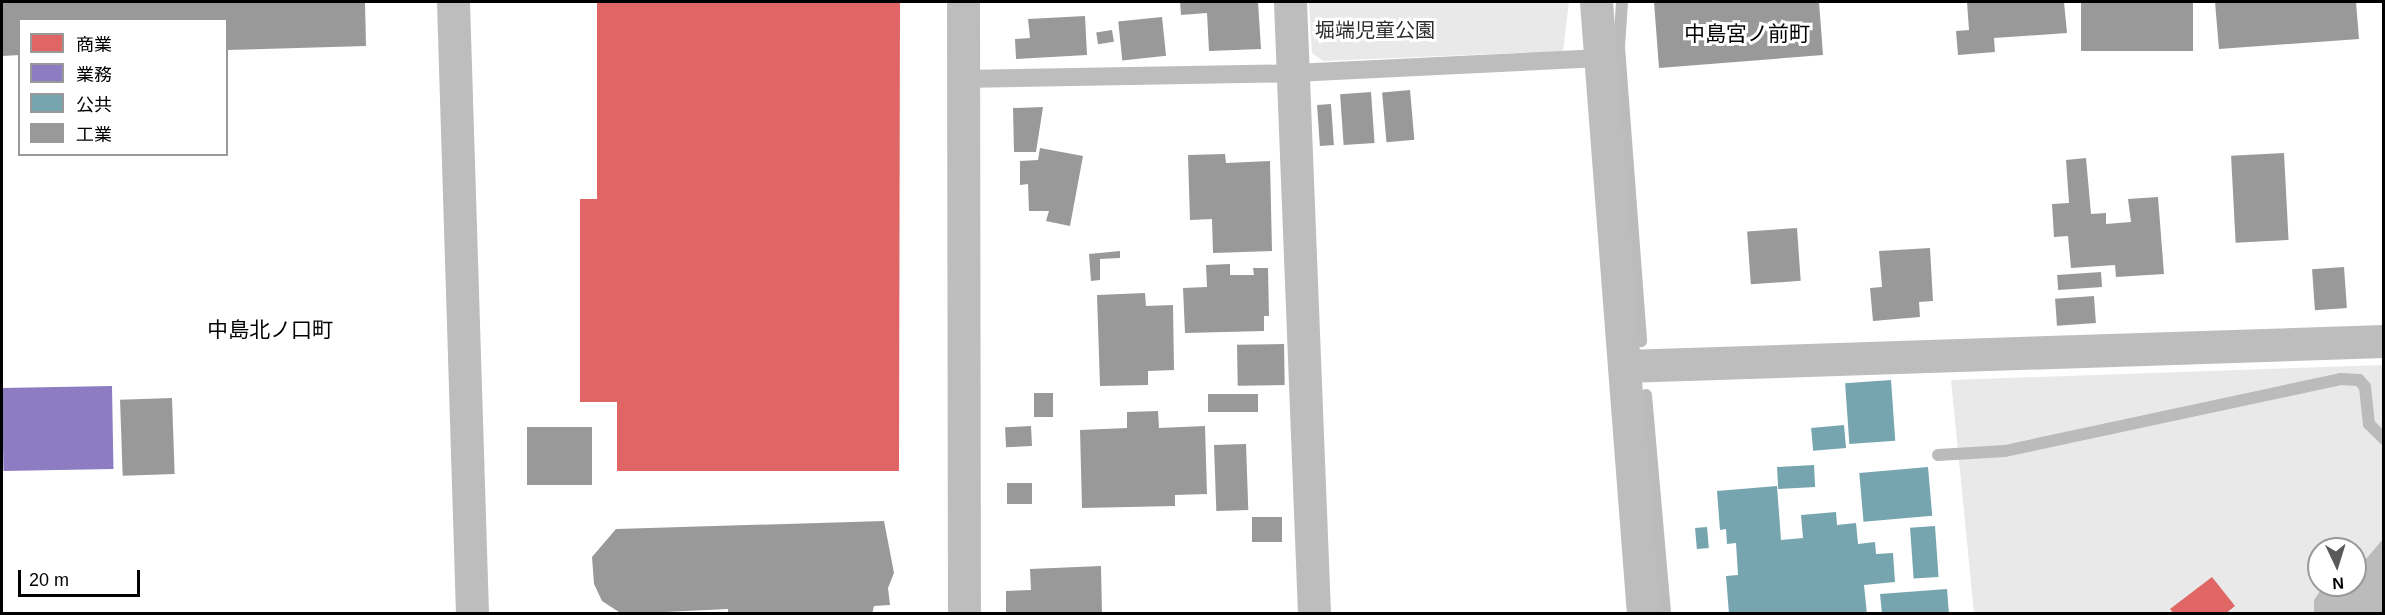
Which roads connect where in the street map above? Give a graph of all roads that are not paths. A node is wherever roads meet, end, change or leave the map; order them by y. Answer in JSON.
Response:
{"nodes":[{"id":1,"x":453,"y":2,"type":"edge"},
{"id":2,"x":963,"y":2,"type":"edge"},
{"id":3,"x":1290,"y":2,"type":"edge"},
{"id":4,"x":1596,"y":2,"type":"edge"},
{"id":5,"x":1596,"y":58,"type":"junction"},
{"id":6,"x":1294,"y":73,"type":"junction"},
{"id":7,"x":963,"y":79,"type":"junction"},
{"id":8,"x":2384,"y":341,"type":"edge"},
{"id":9,"x":1624,"y":366,"type":"junction"},
{"id":10,"x":472,"y":614,"type":"edge"},
{"id":11,"x":964,"y":614,"type":"edge"},
{"id":12,"x":1314,"y":614,"type":"edge"},
{"id":13,"x":1643,"y":614,"type":"edge"}],
"edges":[{"from":1,"to":10,"type":"street"},
{"from":2,"to":7,"type":"street"},
{"from":3,"to":6,"type":"street"},
{"from":4,"to":5,"type":"street"},
{"from":5,"to":6,"type":"lane"},
{"from":5,"to":9,"type":"street"},
{"from":6,"to":7,"type":"lane"},
{"from":6,"to":12,"type":"street"},
{"from":7,"to":11,"type":"street"},
{"from":8,"to":9,"type":"street"},
{"from":9,"to":13,"type":"street"}]}
